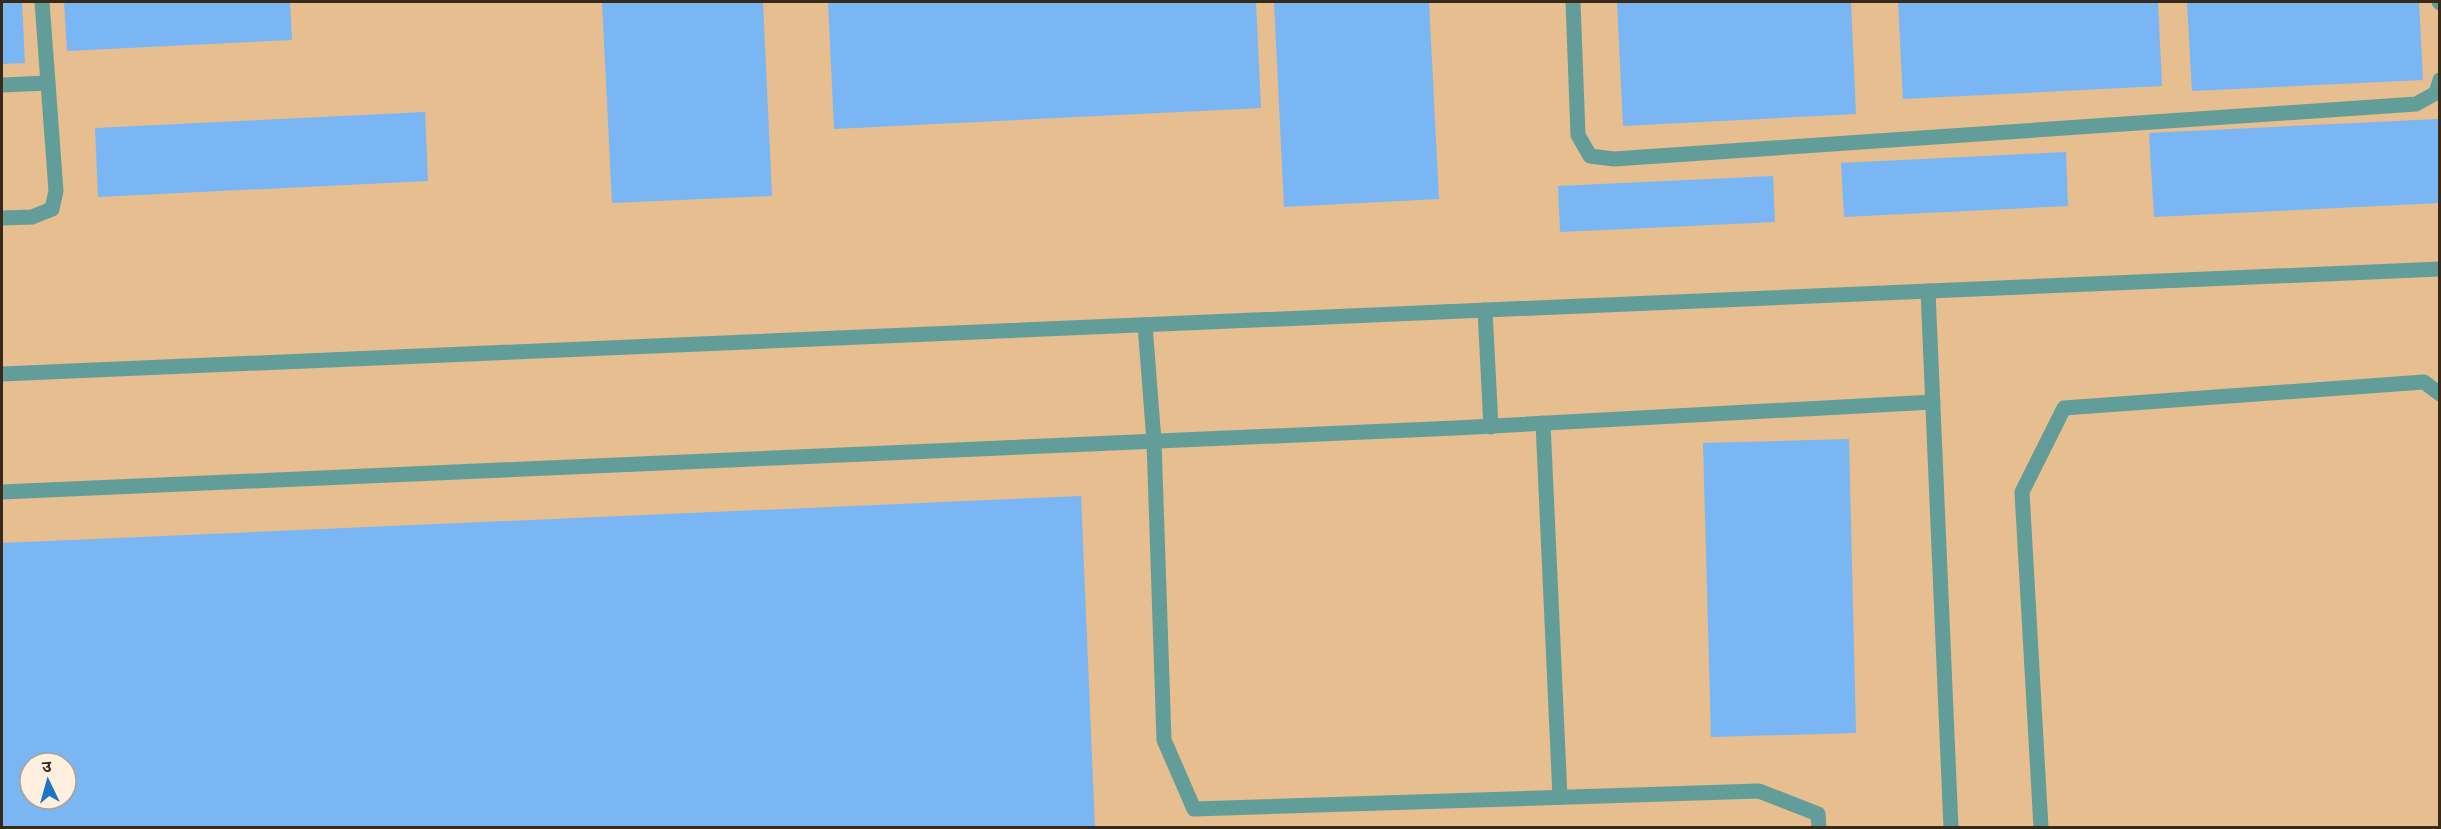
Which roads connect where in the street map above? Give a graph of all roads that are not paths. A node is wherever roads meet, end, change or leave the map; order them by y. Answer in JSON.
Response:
{"nodes":[{"id":1,"x":42,"y":2,"type":"edge"},
{"id":2,"x":1572,"y":2,"type":"edge"},
{"id":3,"x":2439,"y":80,"type":"edge"},
{"id":4,"x":48,"y":83,"type":"junction"},
{"id":5,"x":2,"y":84,"type":"edge"},
{"id":6,"x":2,"y":218,"type":"edge"},
{"id":7,"x":2439,"y":269,"type":"edge"},
{"id":8,"x":1928,"y":291,"type":"junction"},
{"id":9,"x":1485,"y":310,"type":"junction"},
{"id":10,"x":1145,"y":325,"type":"junction"},
{"id":11,"x":2,"y":374,"type":"edge"},
{"id":12,"x":2439,"y":394,"type":"edge"},
{"id":13,"x":1933,"y":402,"type":"junction"},
{"id":14,"x":1543,"y":423,"type":"junction"},
{"id":15,"x":1491,"y":427,"type":"junction"},
{"id":16,"x":1155,"y":441,"type":"junction"},
{"id":17,"x":2,"y":492,"type":"edge"},
{"id":18,"x":1560,"y":797,"type":"junction"},
{"id":19,"x":1819,"y":828,"type":"edge"},
{"id":20,"x":1951,"y":828,"type":"edge"},
{"id":21,"x":2041,"y":828,"type":"edge"}],
"edges":[{"from":1,"to":4,"type":"lane"},
{"from":2,"to":3,"type":"lane"},
{"from":4,"to":5,"type":"lane"},
{"from":4,"to":6,"type":"lane"},
{"from":7,"to":8,"type":"lane"},
{"from":8,"to":9,"type":"lane"},
{"from":8,"to":13,"type":"lane"},
{"from":9,"to":10,"type":"lane"},
{"from":9,"to":15,"type":"lane"},
{"from":10,"to":11,"type":"lane"},
{"from":10,"to":16,"type":"lane"},
{"from":12,"to":21,"type":"lane"},
{"from":13,"to":14,"type":"lane"},
{"from":13,"to":20,"type":"lane"},
{"from":14,"to":15,"type":"lane"},
{"from":14,"to":18,"type":"lane"},
{"from":15,"to":16,"type":"lane"},
{"from":16,"to":17,"type":"lane"},
{"from":16,"to":18,"type":"lane"},
{"from":18,"to":19,"type":"lane"}]}
